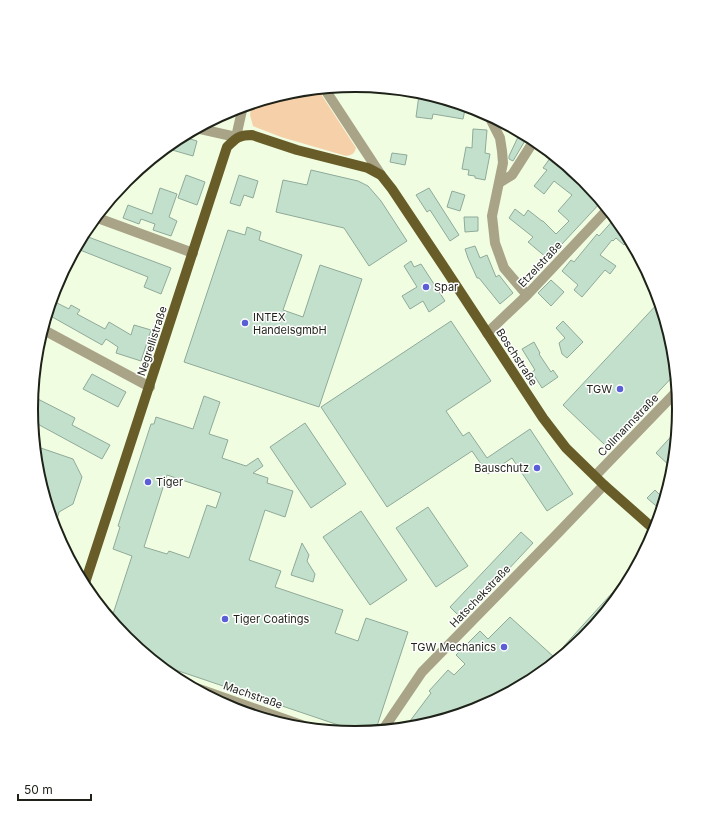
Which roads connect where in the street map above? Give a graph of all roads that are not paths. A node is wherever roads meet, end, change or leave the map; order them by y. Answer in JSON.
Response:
{"nodes":[{"id":1,"x":327,"y":93,"type":"edge"},
{"id":2,"x":241,"y":113,"type":"edge"},
{"id":3,"x":492,"y":122,"type":"edge"},
{"id":4,"x":204,"y":130,"type":"edge"},
{"id":5,"x":236,"y":137,"type":"junction"},
{"id":6,"x":531,"y":145,"type":"edge"},
{"id":7,"x":381,"y":175,"type":"junction"},
{"id":8,"x":499,"y":183,"type":"junction"},
{"id":9,"x":604,"y":213,"type":"edge"},
{"id":10,"x":102,"y":219,"type":"edge"},
{"id":11,"x":193,"y":253,"type":"junction"},
{"id":12,"x":527,"y":295,"type":"junction"},
{"id":13,"x":48,"y":332,"type":"edge"},
{"id":14,"x":487,"y":333,"type":"junction"},
{"id":15,"x":150,"y":387,"type":"junction"},
{"id":16,"x":672,"y":396,"type":"edge"},
{"id":17,"x":595,"y":476,"type":"junction"},
{"id":18,"x":604,"y":485,"type":"junction"},
{"id":19,"x":651,"y":526,"type":"edge"},
{"id":20,"x":87,"y":577,"type":"edge"},
{"id":21,"x":223,"y":697,"type":"edge"},
{"id":22,"x":280,"y":717,"type":"edge"},
{"id":23,"x":386,"y":725,"type":"edge"}],
"edges":[{"from":1,"to":7,"type":"street","name":"Boschstraße"},
{"from":2,"to":5,"type":"street","name":"Negrellistraße"},
{"from":3,"to":8,"type":"street"},
{"from":4,"to":5,"type":"street"},
{"from":5,"to":7,"type":"main road","name":"Boschstraße"},
{"from":5,"to":11,"type":"main road","name":"Negrellistraße"},
{"from":6,"to":8,"type":"street"},
{"from":7,"to":14,"type":"main road","name":"Boschstraße"},
{"from":8,"to":12,"type":"street"},
{"from":9,"to":12,"type":"street","name":"Etzelstraße"},
{"from":10,"to":11,"type":"street"},
{"from":11,"to":15,"type":"main road","name":"Negrellistraße"},
{"from":12,"to":14,"type":"street","name":"Etzelstraße"},
{"from":13,"to":15,"type":"street"},
{"from":14,"to":17,"type":"main road","name":"Boschstraße"},
{"from":15,"to":20,"type":"main road","name":"Negrellistraße"},
{"from":16,"to":17,"type":"street","name":"Collmannstraße"},
{"from":17,"to":18,"type":"main road","name":"Boschstraße"},
{"from":18,"to":19,"type":"main road","name":"Boschstraße"},
{"from":18,"to":23,"type":"street","name":"Hatschekstraße"},
{"from":21,"to":22,"type":"street","name":"Machstraße"}]}
